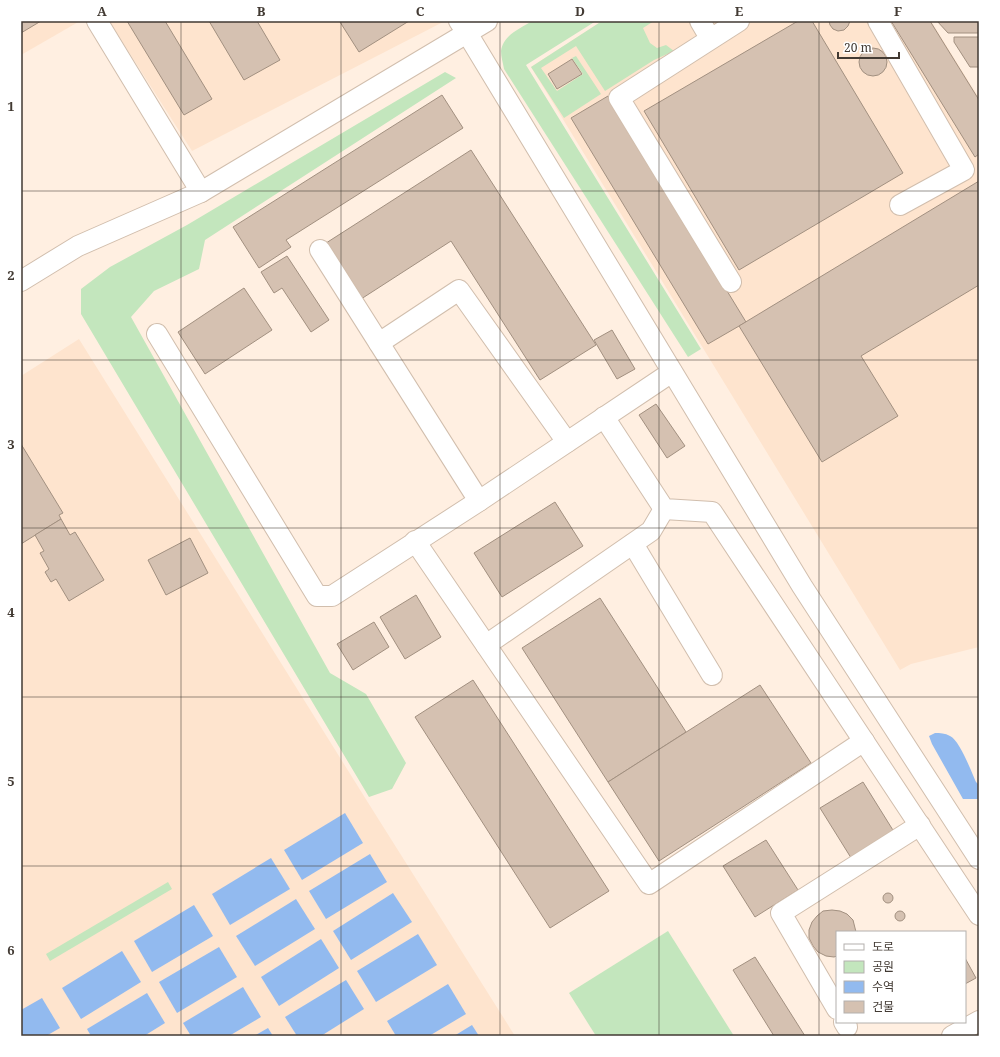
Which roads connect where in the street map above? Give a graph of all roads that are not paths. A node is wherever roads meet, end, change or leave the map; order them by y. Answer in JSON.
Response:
{"nodes":[{"id":1,"x":98,"y":21,"type":"edge"},
{"id":2,"x":487,"y":21,"type":"edge"},
{"id":3,"x":700,"y":21,"type":"edge"},
{"id":4,"x":739,"y":21,"type":"edge"},
{"id":5,"x":878,"y":21,"type":"edge"},
{"id":6,"x":463,"y":27,"type":"edge"},
{"id":7,"x":710,"y":38,"type":"junction"},
{"id":8,"x":201,"y":192,"type":"junction"},
{"id":9,"x":900,"y":206,"type":"dead end"},
{"id":10,"x":320,"y":250,"type":"dead end"},
{"id":11,"x":21,"y":281,"type":"edge"},
{"id":12,"x":731,"y":282,"type":"dead end"},
{"id":13,"x":158,"y":334,"type":"dead end"},
{"id":14,"x":379,"y":342,"type":"junction"},
{"id":15,"x":672,"y":372,"type":"junction"},
{"id":16,"x":604,"y":417,"type":"junction"},
{"id":17,"x":567,"y":442,"type":"junction"},
{"id":18,"x":479,"y":500,"type":"junction"},
{"id":19,"x":664,"y":509,"type":"junction"},
{"id":20,"x":415,"y":542,"type":"junction"},
{"id":21,"x":633,"y":544,"type":"junction"},
{"id":22,"x":486,"y":645,"type":"junction"},
{"id":23,"x":712,"y":675,"type":"dead end"},
{"id":24,"x":864,"y":741,"type":"junction"},
{"id":25,"x":920,"y":825,"type":"junction"},
{"id":26,"x":979,"y":859,"type":"edge"},
{"id":27,"x":979,"y":915,"type":"edge"},
{"id":28,"x":836,"y":1007,"type":"edge"},
{"id":29,"x":979,"y":1021,"type":"edge"},
{"id":30,"x":952,"y":1036,"type":"edge"}],
"edges":[{"from":1,"to":8,"type":"street"},
{"from":2,"to":6,"type":"street"},
{"from":3,"to":7,"type":"street"},
{"from":4,"to":7,"type":"street"},
{"from":5,"to":9,"type":"street"},
{"from":6,"to":8,"type":"street"},
{"from":6,"to":15,"type":"street"},
{"from":7,"to":12,"type":"street"},
{"from":8,"to":11,"type":"street"},
{"from":10,"to":14,"type":"street"},
{"from":13,"to":20,"type":"street"},
{"from":14,"to":17,"type":"street"},
{"from":14,"to":18,"type":"street"},
{"from":15,"to":16,"type":"street"},
{"from":15,"to":26,"type":"street"},
{"from":16,"to":17,"type":"street"},
{"from":16,"to":19,"type":"street"},
{"from":17,"to":18,"type":"street"},
{"from":18,"to":20,"type":"street"},
{"from":19,"to":21,"type":"street"},
{"from":19,"to":24,"type":"street"},
{"from":20,"to":22,"type":"street"},
{"from":21,"to":22,"type":"street"},
{"from":21,"to":23,"type":"street"},
{"from":22,"to":24,"type":"street"},
{"from":24,"to":25,"type":"street"},
{"from":25,"to":27,"type":"street"},
{"from":25,"to":28,"type":"street"},
{"from":29,"to":30,"type":"street"}]}
